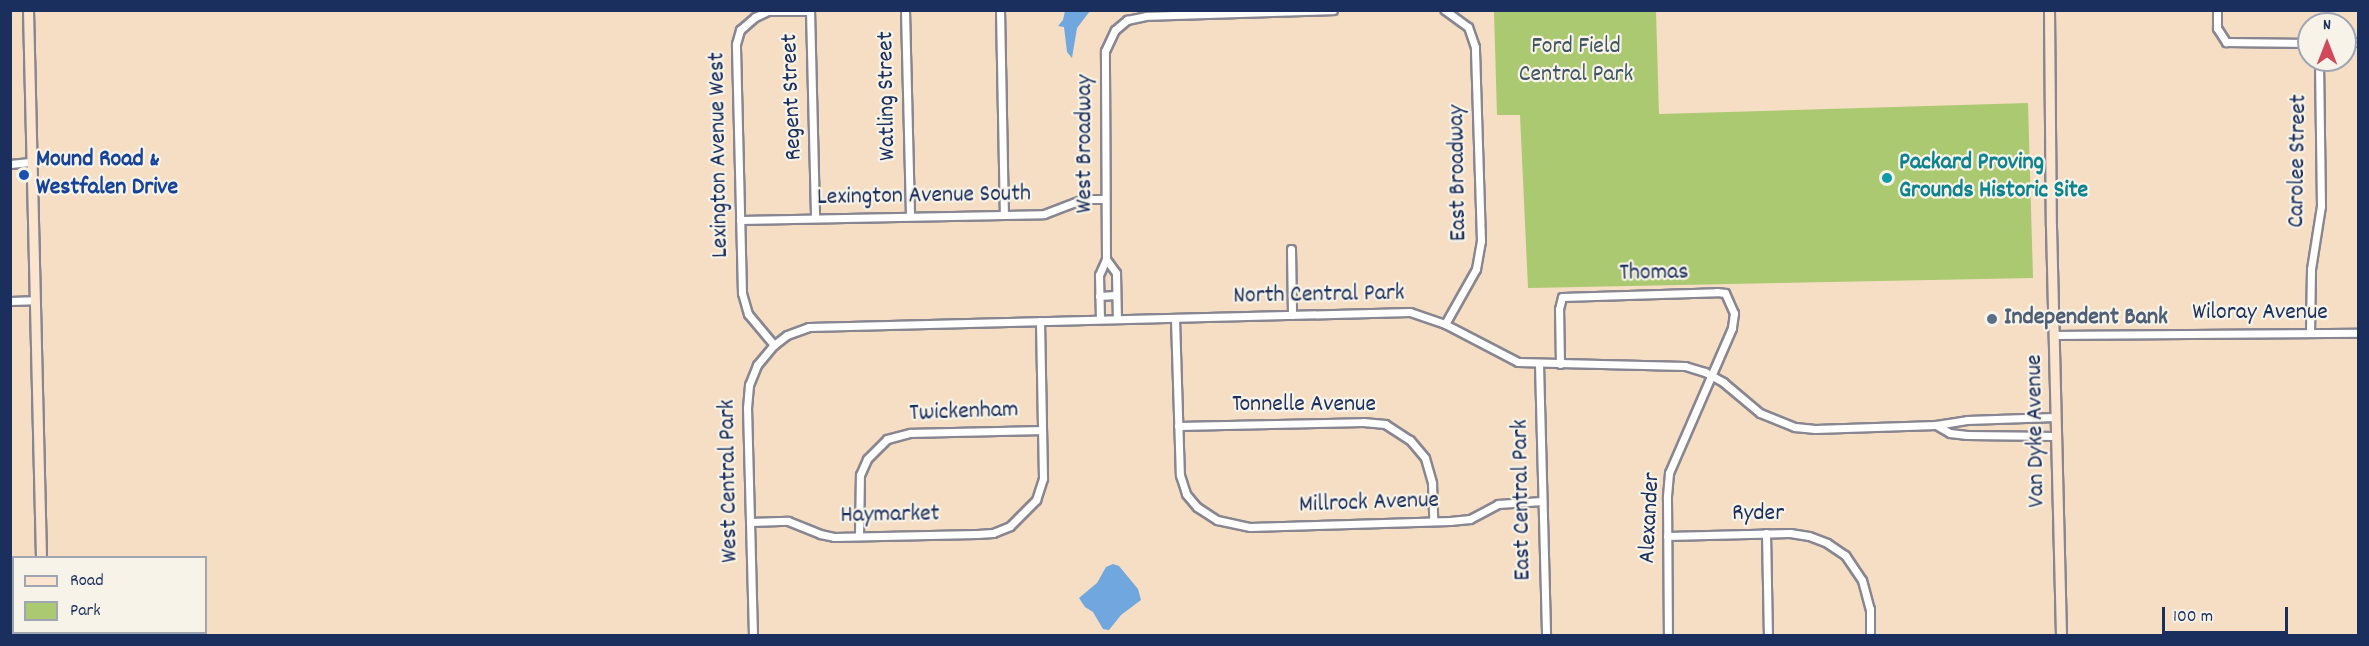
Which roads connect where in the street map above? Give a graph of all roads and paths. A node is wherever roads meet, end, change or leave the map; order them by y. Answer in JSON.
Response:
{"nodes":[{"id":1,"x":28,"y":10,"type":"edge"},
{"id":2,"x":905,"y":10,"type":"edge"},
{"id":3,"x":999,"y":10,"type":"edge"},
{"id":4,"x":1333,"y":10,"type":"edge"},
{"id":5,"x":1445,"y":10,"type":"edge"},
{"id":6,"x":2049,"y":10,"type":"edge"},
{"id":7,"x":2217,"y":10,"type":"edge"},
{"id":8,"x":810,"y":11,"type":"edge"},
{"id":9,"x":2297,"y":43,"type":"edge"},
{"id":10,"x":2319,"y":72,"type":"edge"},
{"id":11,"x":30,"y":162,"type":"junction"},
{"id":12,"x":10,"y":164,"type":"edge"},
{"id":13,"x":1105,"y":199,"type":"junction"},
{"id":14,"x":1004,"y":214,"type":"junction"},
{"id":15,"x":910,"y":216,"type":"junction"},
{"id":16,"x":815,"y":218,"type":"junction"},
{"id":17,"x":740,"y":220,"type":"junction"},
{"id":18,"x":1291,"y":249,"type":"dead end"},
{"id":19,"x":1106,"y":259,"type":"junction"},
{"id":20,"x":1116,"y":295,"type":"junction"},
{"id":21,"x":1099,"y":296,"type":"junction"},
{"id":22,"x":34,"y":300,"type":"junction"},
{"id":23,"x":10,"y":301,"type":"edge"},
{"id":24,"x":1292,"y":315,"type":"junction"},
{"id":25,"x":1175,"y":318,"type":"junction"},
{"id":26,"x":1100,"y":319,"type":"junction"},
{"id":27,"x":1117,"y":319,"type":"junction"},
{"id":28,"x":1040,"y":321,"type":"junction"},
{"id":29,"x":1445,"y":324,"type":"junction"},
{"id":30,"x":2310,"y":333,"type":"junction"},
{"id":31,"x":2358,"y":333,"type":"edge"},
{"id":32,"x":2054,"y":334,"type":"junction"},
{"id":33,"x":783,"y":338,"type":"joint"},
{"id":34,"x":774,"y":345,"type":"junction"},
{"id":35,"x":1539,"y":364,"type":"junction"},
{"id":36,"x":1560,"y":364,"type":"junction"},
{"id":37,"x":1712,"y":376,"type":"junction"},
{"id":38,"x":2055,"y":417,"type":"junction"},
{"id":39,"x":1936,"y":425,"type":"junction"},
{"id":40,"x":1178,"y":426,"type":"junction"},
{"id":41,"x":1041,"y":430,"type":"junction"},
{"id":42,"x":2056,"y":436,"type":"junction"},
{"id":43,"x":1542,"y":501,"type":"junction"},
{"id":44,"x":1433,"y":521,"type":"junction"},
{"id":45,"x":750,"y":522,"type":"junction"},
{"id":46,"x":1766,"y":533,"type":"junction"},
{"id":47,"x":860,"y":536,"type":"junction"},
{"id":48,"x":1667,"y":536,"type":"junction"},
{"id":49,"x":41,"y":556,"type":"edge"},
{"id":50,"x":753,"y":636,"type":"edge"},
{"id":51,"x":1546,"y":636,"type":"edge"},
{"id":52,"x":1668,"y":636,"type":"edge"},
{"id":53,"x":1768,"y":636,"type":"edge"},
{"id":54,"x":1870,"y":636,"type":"edge"},
{"id":55,"x":2061,"y":636,"type":"edge"}],
"edges":[{"from":1,"to":11,"type":"main road"},
{"from":2,"to":15,"type":"street","name":"Watling Street"},
{"from":3,"to":14,"type":"street"},
{"from":4,"to":13,"type":"street","name":"West Broadway"},
{"from":5,"to":29,"type":"street","name":"East Broadway"},
{"from":6,"to":32,"type":"main road","name":"Van Dyke Avenue"},
{"from":7,"to":9,"type":"street"},
{"from":8,"to":16,"type":"street","name":"Regent Street"},
{"from":8,"to":17,"type":"street","name":"Lexington Avenue West"},
{"from":10,"to":30,"type":"street","name":"Carolee Street"},
{"from":11,"to":12,"type":"street"},
{"from":11,"to":22,"type":"main road"},
{"from":13,"to":14,"type":"street","name":"Lexington Avenue South"},
{"from":13,"to":19,"type":"street","name":"West Broadway"},
{"from":14,"to":15,"type":"street","name":"Lexington Avenue South"},
{"from":15,"to":16,"type":"street","name":"Lexington Avenue South"},
{"from":16,"to":17,"type":"street","name":"Lexington Avenue South"},
{"from":17,"to":34,"type":"street","name":"Lexington Avenue West"},
{"from":18,"to":24,"type":"street"},
{"from":19,"to":20,"type":"street","name":"West Broadway"},
{"from":19,"to":21,"type":"street","name":"West Broadway"},
{"from":20,"to":21,"type":"street"},
{"from":20,"to":27,"type":"street","name":"West Broadway"},
{"from":21,"to":26,"type":"street","name":"West Broadway"},
{"from":22,"to":23,"type":"street"},
{"from":22,"to":49,"type":"main road"},
{"from":24,"to":25,"type":"street","name":"North Central Park"},
{"from":24,"to":29,"type":"street","name":"North Central Park"},
{"from":25,"to":27,"type":"street","name":"North Central Park"},
{"from":25,"to":40,"type":"street"},
{"from":26,"to":27,"type":"street","name":"North Central Park"},
{"from":26,"to":28,"type":"street","name":"North Central Park"},
{"from":28,"to":33,"type":"street","name":"North Central Park"},
{"from":28,"to":41,"type":"street"},
{"from":29,"to":35,"type":"street","name":"North Central Park"},
{"from":30,"to":31,"type":"street","name":"Wiloray Avenue"},
{"from":30,"to":32,"type":"street","name":"Wiloray Avenue"},
{"from":32,"to":38,"type":"main road","name":"Van Dyke Avenue"},
{"from":33,"to":34,"type":"street","name":"West Central Park"},
{"from":34,"to":45,"type":"street","name":"West Central Park"},
{"from":35,"to":36,"type":"street","name":"North Central Park"},
{"from":35,"to":43,"type":"street","name":"East Central Park"},
{"from":36,"to":37,"type":"street","name":"North Central Park"},
{"from":36,"to":37,"type":"street","name":"Thomas"},
{"from":37,"to":39,"type":"street","name":"North Central Park"},
{"from":37,"to":48,"type":"street","name":"Alexander"},
{"from":38,"to":39,"type":"street","name":"North Central Park"},
{"from":38,"to":42,"type":"main road","name":"Van Dyke Avenue"},
{"from":39,"to":42,"type":"street","name":"North Central Park"},
{"from":40,"to":44,"type":"street","name":"Tonnelle Avenue"},
{"from":40,"to":44,"type":"street","name":"Millrock Avenue"},
{"from":41,"to":47,"type":"street","name":"Haymarket"},
{"from":41,"to":47,"type":"street","name":"Twickenham"},
{"from":42,"to":55,"type":"main road","name":"Van Dyke Avenue"},
{"from":43,"to":44,"type":"street","name":"Millrock Avenue"},
{"from":43,"to":51,"type":"street","name":"East Central Park"},
{"from":45,"to":47,"type":"street","name":"Haymarket"},
{"from":45,"to":50,"type":"street","name":"West Central Park"},
{"from":46,"to":48,"type":"street","name":"Ryder"},
{"from":46,"to":53,"type":"street"},
{"from":46,"to":54,"type":"street","name":"Ryder"},
{"from":48,"to":52,"type":"street","name":"Alexander"}]}
